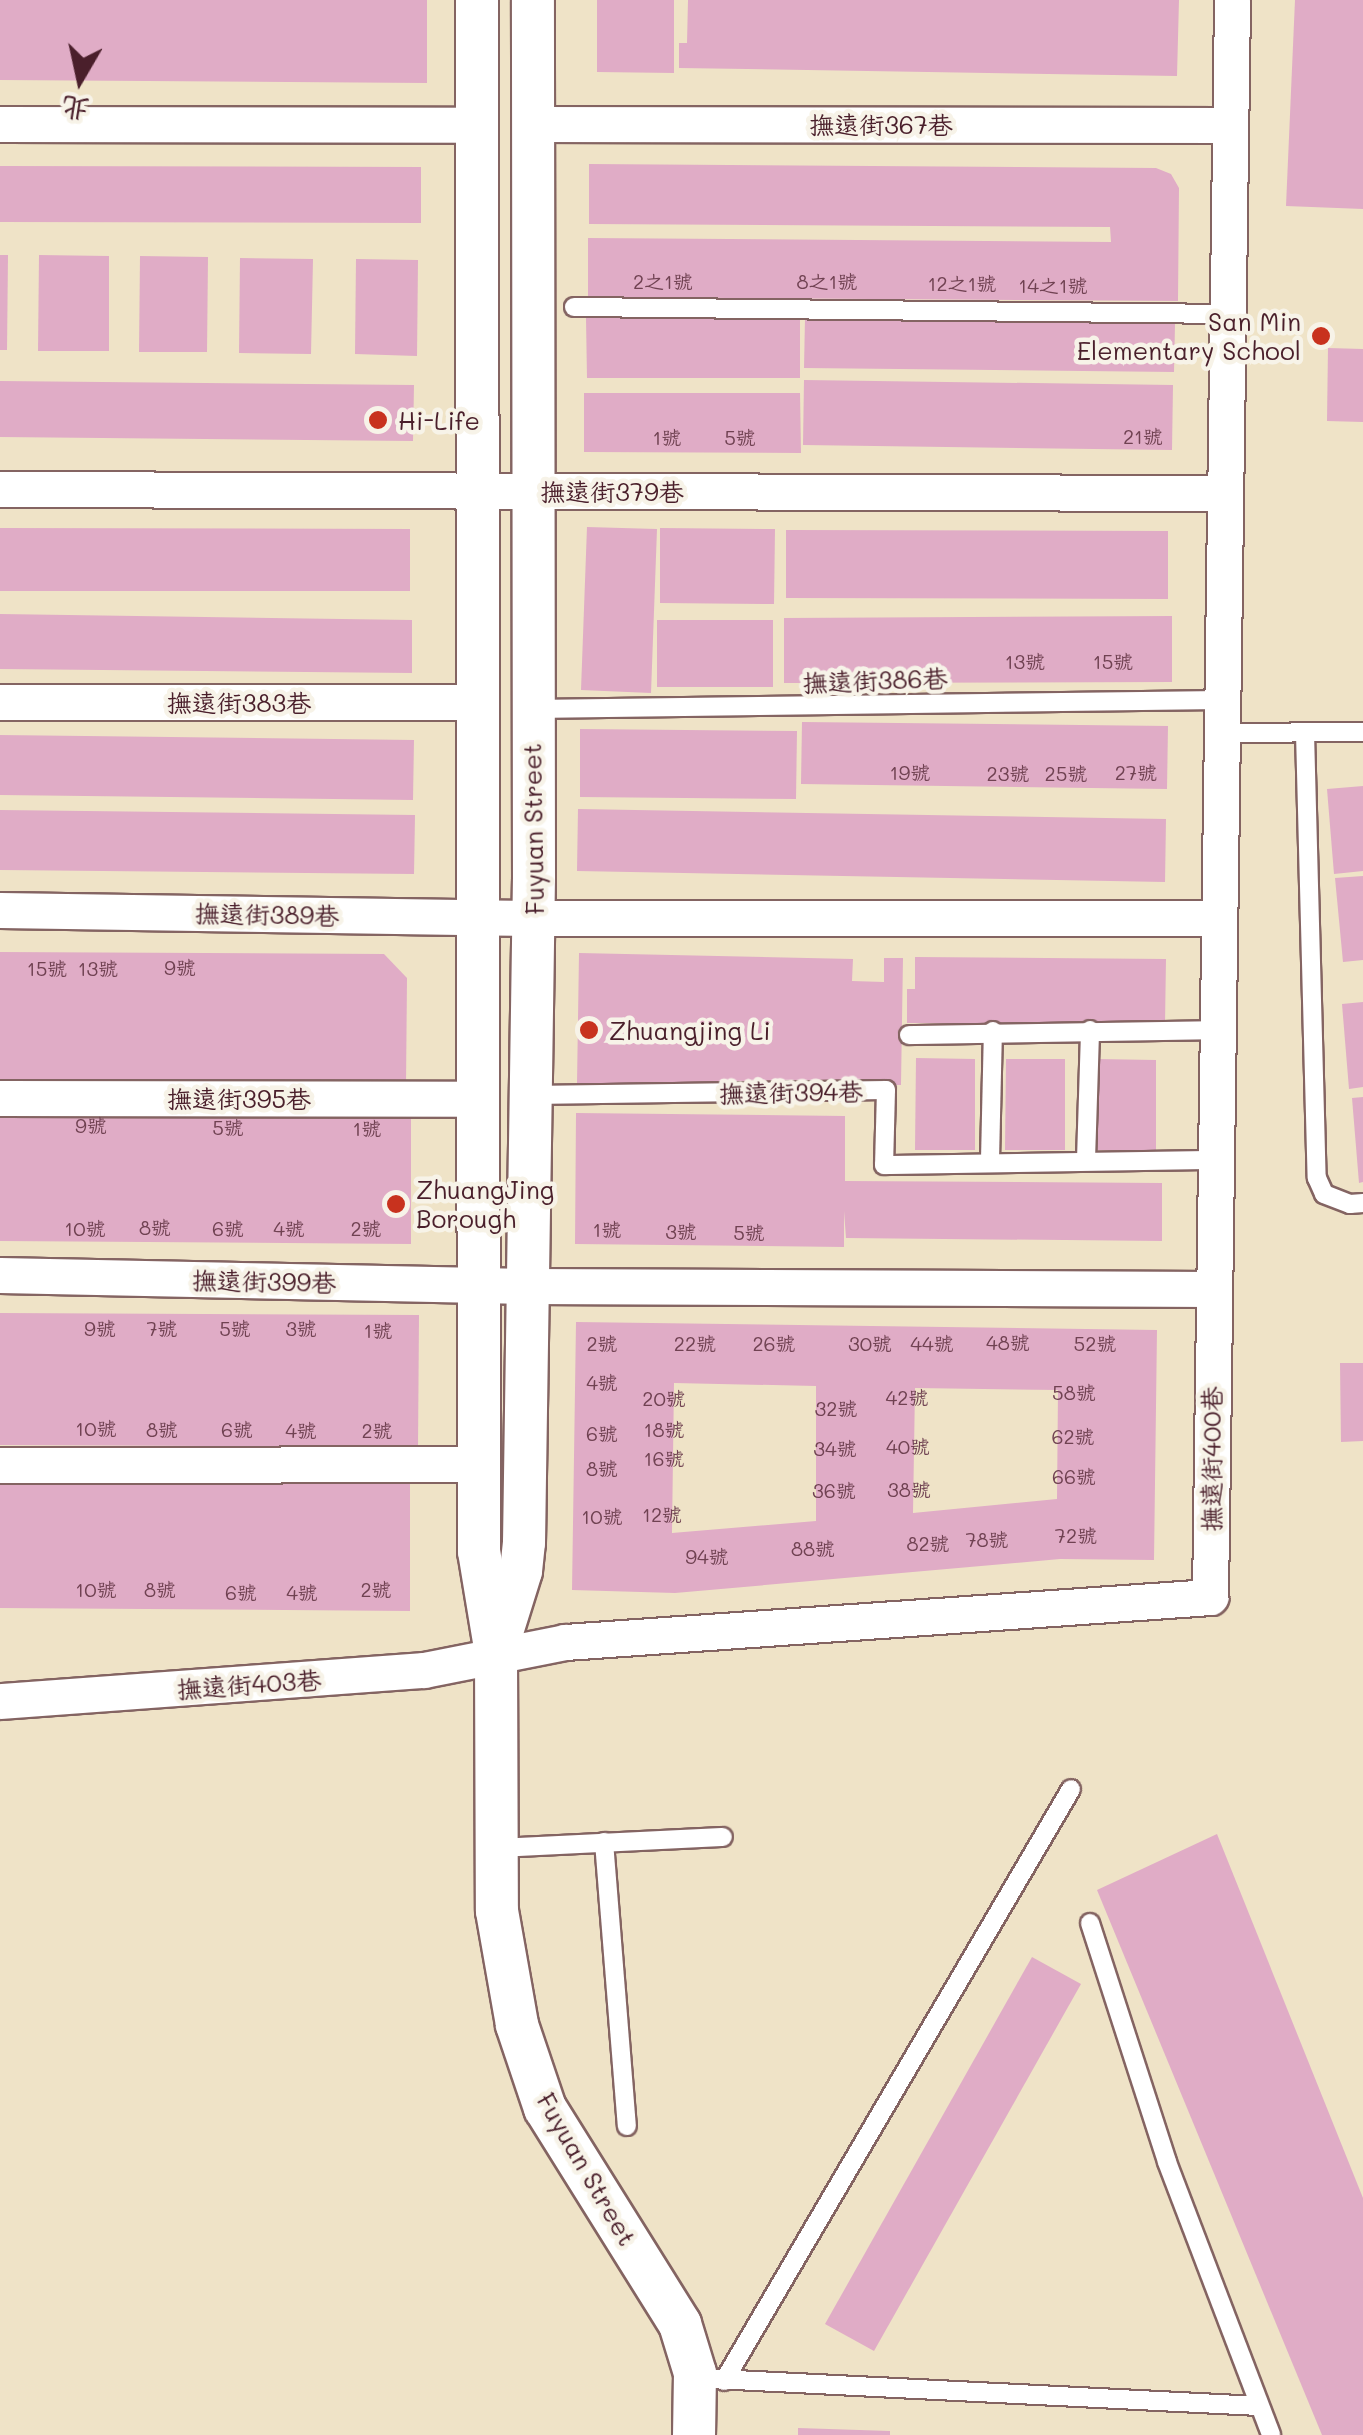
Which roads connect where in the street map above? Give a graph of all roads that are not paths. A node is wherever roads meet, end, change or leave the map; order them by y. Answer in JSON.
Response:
{"nodes":[{"id":1,"x":477,"y":0,"type":"edge"},
{"id":2,"x":533,"y":0,"type":"edge"},
{"id":3,"x":1232,"y":0,"type":"edge"},
{"id":4,"x":0,"y":124,"type":"edge"},
{"id":5,"x":533,"y":124,"type":"junction"},
{"id":6,"x":477,"y":125,"type":"junction"},
{"id":7,"x":1230,"y":125,"type":"junction"},
{"id":8,"x":574,"y":307,"type":"dead end"},
{"id":9,"x":1227,"y":314,"type":"junction"},
{"id":10,"x":477,"y":488,"type":"junction"},
{"id":11,"x":0,"y":489,"type":"edge"},
{"id":12,"x":534,"y":491,"type":"junction"},
{"id":13,"x":1224,"y":493,"type":"junction"},
{"id":14,"x":0,"y":702,"type":"edge"},
{"id":15,"x":478,"y":702,"type":"junction"},
{"id":16,"x":532,"y":709,"type":"junction"},
{"id":17,"x":1221,"y":716,"type":"junction"},
{"id":18,"x":1363,"y":732,"type":"edge"},
{"id":19,"x":1306,"y":733,"type":"junction"},
{"id":20,"x":0,"y":910,"type":"edge"},
{"id":21,"x":479,"y":917,"type":"junction"},
{"id":22,"x":534,"y":918,"type":"junction"},
{"id":23,"x":1218,"y":918,"type":"junction"},
{"id":24,"x":1090,"y":1030,"type":"junction"},
{"id":25,"x":1216,"y":1030,"type":"junction"},
{"id":26,"x":993,"y":1032,"type":"junction"},
{"id":27,"x":909,"y":1035,"type":"dead end"},
{"id":28,"x":531,"y":1096,"type":"junction"},
{"id":29,"x":0,"y":1098,"type":"edge"},
{"id":30,"x":478,"y":1099,"type":"junction"},
{"id":31,"x":990,"y":1160,"type":"junction"},
{"id":32,"x":1086,"y":1160,"type":"junction"},
{"id":33,"x":1214,"y":1160,"type":"junction"},
{"id":34,"x":1363,"y":1202,"type":"edge"},
{"id":35,"x":0,"y":1276,"type":"edge"},
{"id":36,"x":478,"y":1284,"type":"junction"},
{"id":37,"x":527,"y":1286,"type":"junction"},
{"id":38,"x":1212,"y":1288,"type":"junction"},
{"id":39,"x":478,"y":1464,"type":"junction"},
{"id":40,"x":0,"y":1465,"type":"edge"},
{"id":41,"x":496,"y":1654,"type":"junction"},
{"id":42,"x":0,"y":1702,"type":"edge"},
{"id":43,"x":1071,"y":1789,"type":"dead end"},
{"id":44,"x":723,"y":1837,"type":"dead end"},
{"id":45,"x":604,"y":1842,"type":"junction"},
{"id":46,"x":496,"y":1848,"type":"junction"},
{"id":47,"x":1090,"y":1923,"type":"dead end"},
{"id":48,"x":627,"y":2126,"type":"dead end"},
{"id":49,"x":710,"y":2377,"type":"junction"},
{"id":50,"x":1259,"y":2406,"type":"junction"},
{"id":51,"x":694,"y":2435,"type":"edge"},
{"id":52,"x":1271,"y":2435,"type":"edge"}],
"edges":[{"from":1,"to":6,"type":"street","name":"Fuyuan Street"},
{"from":2,"to":5,"type":"street","name":"Fuyuan Street"},
{"from":3,"to":7,"type":"street"},
{"from":4,"to":6,"type":"street"},
{"from":5,"to":7,"type":"street","name":"撫遠街367巷"},
{"from":5,"to":12,"type":"street","name":"Fuyuan Street"},
{"from":6,"to":10,"type":"street","name":"Fuyuan Street"},
{"from":7,"to":9,"type":"street"},
{"from":8,"to":9,"type":"lane"},
{"from":9,"to":13,"type":"street"},
{"from":10,"to":11,"type":"street","name":"撫遠街379巷"},
{"from":10,"to":12,"type":"street","name":"撫遠街379巷"},
{"from":10,"to":15,"type":"street","name":"Fuyuan Street"},
{"from":12,"to":13,"type":"street","name":"撫遠街379巷"},
{"from":12,"to":16,"type":"street","name":"Fuyuan Street"},
{"from":13,"to":17,"type":"street"},
{"from":14,"to":15,"type":"street","name":"撫遠街383巷"},
{"from":15,"to":21,"type":"street","name":"Fuyuan Street"},
{"from":16,"to":17,"type":"lane","name":"撫遠街386巷"},
{"from":16,"to":22,"type":"street","name":"Fuyuan Street"},
{"from":17,"to":19,"type":"lane","name":"撫遠街386巷"},
{"from":17,"to":23,"type":"street"},
{"from":18,"to":19,"type":"lane","name":"撫遠街386巷"},
{"from":19,"to":34,"type":"lane"},
{"from":20,"to":21,"type":"street","name":"撫遠街389巷"},
{"from":21,"to":22,"type":"street","name":"撫遠街389巷"},
{"from":21,"to":30,"type":"street","name":"Fuyuan Street"},
{"from":22,"to":23,"type":"street"},
{"from":22,"to":28,"type":"street","name":"Fuyuan Street"},
{"from":23,"to":25,"type":"street"},
{"from":24,"to":25,"type":"lane"},
{"from":24,"to":26,"type":"lane"},
{"from":24,"to":32,"type":"lane"},
{"from":25,"to":33,"type":"street"},
{"from":26,"to":27,"type":"lane"},
{"from":26,"to":31,"type":"lane"},
{"from":28,"to":31,"type":"lane","name":"撫遠街394巷"},
{"from":28,"to":37,"type":"street","name":"Fuyuan Street"},
{"from":29,"to":30,"type":"street","name":"撫遠街395巷"},
{"from":30,"to":36,"type":"street","name":"Fuyuan Street"},
{"from":31,"to":32,"type":"lane","name":"撫遠街394巷"},
{"from":32,"to":33,"type":"lane","name":"撫遠街394巷"},
{"from":33,"to":38,"type":"street"},
{"from":35,"to":36,"type":"street","name":"撫遠街399巷"},
{"from":36,"to":37,"type":"street","name":"撫遠街399巷"},
{"from":36,"to":39,"type":"street","name":"Fuyuan Street"},
{"from":37,"to":38,"type":"street"},
{"from":37,"to":41,"type":"street","name":"Fuyuan Street"},
{"from":38,"to":41,"type":"street","name":"撫遠街400巷"},
{"from":39,"to":40,"type":"street"},
{"from":39,"to":41,"type":"street","name":"Fuyuan Street"},
{"from":41,"to":42,"type":"street","name":"撫遠街403巷"},
{"from":41,"to":46,"type":"street","name":"Fuyuan Street"},
{"from":43,"to":49,"type":"lane"},
{"from":44,"to":45,"type":"lane"},
{"from":45,"to":46,"type":"lane"},
{"from":45,"to":48,"type":"lane"},
{"from":46,"to":49,"type":"street","name":"Fuyuan Street"},
{"from":47,"to":50,"type":"lane"},
{"from":49,"to":50,"type":"lane"},
{"from":49,"to":51,"type":"street","name":"Fuyuan Street"},
{"from":50,"to":52,"type":"lane"}]}
